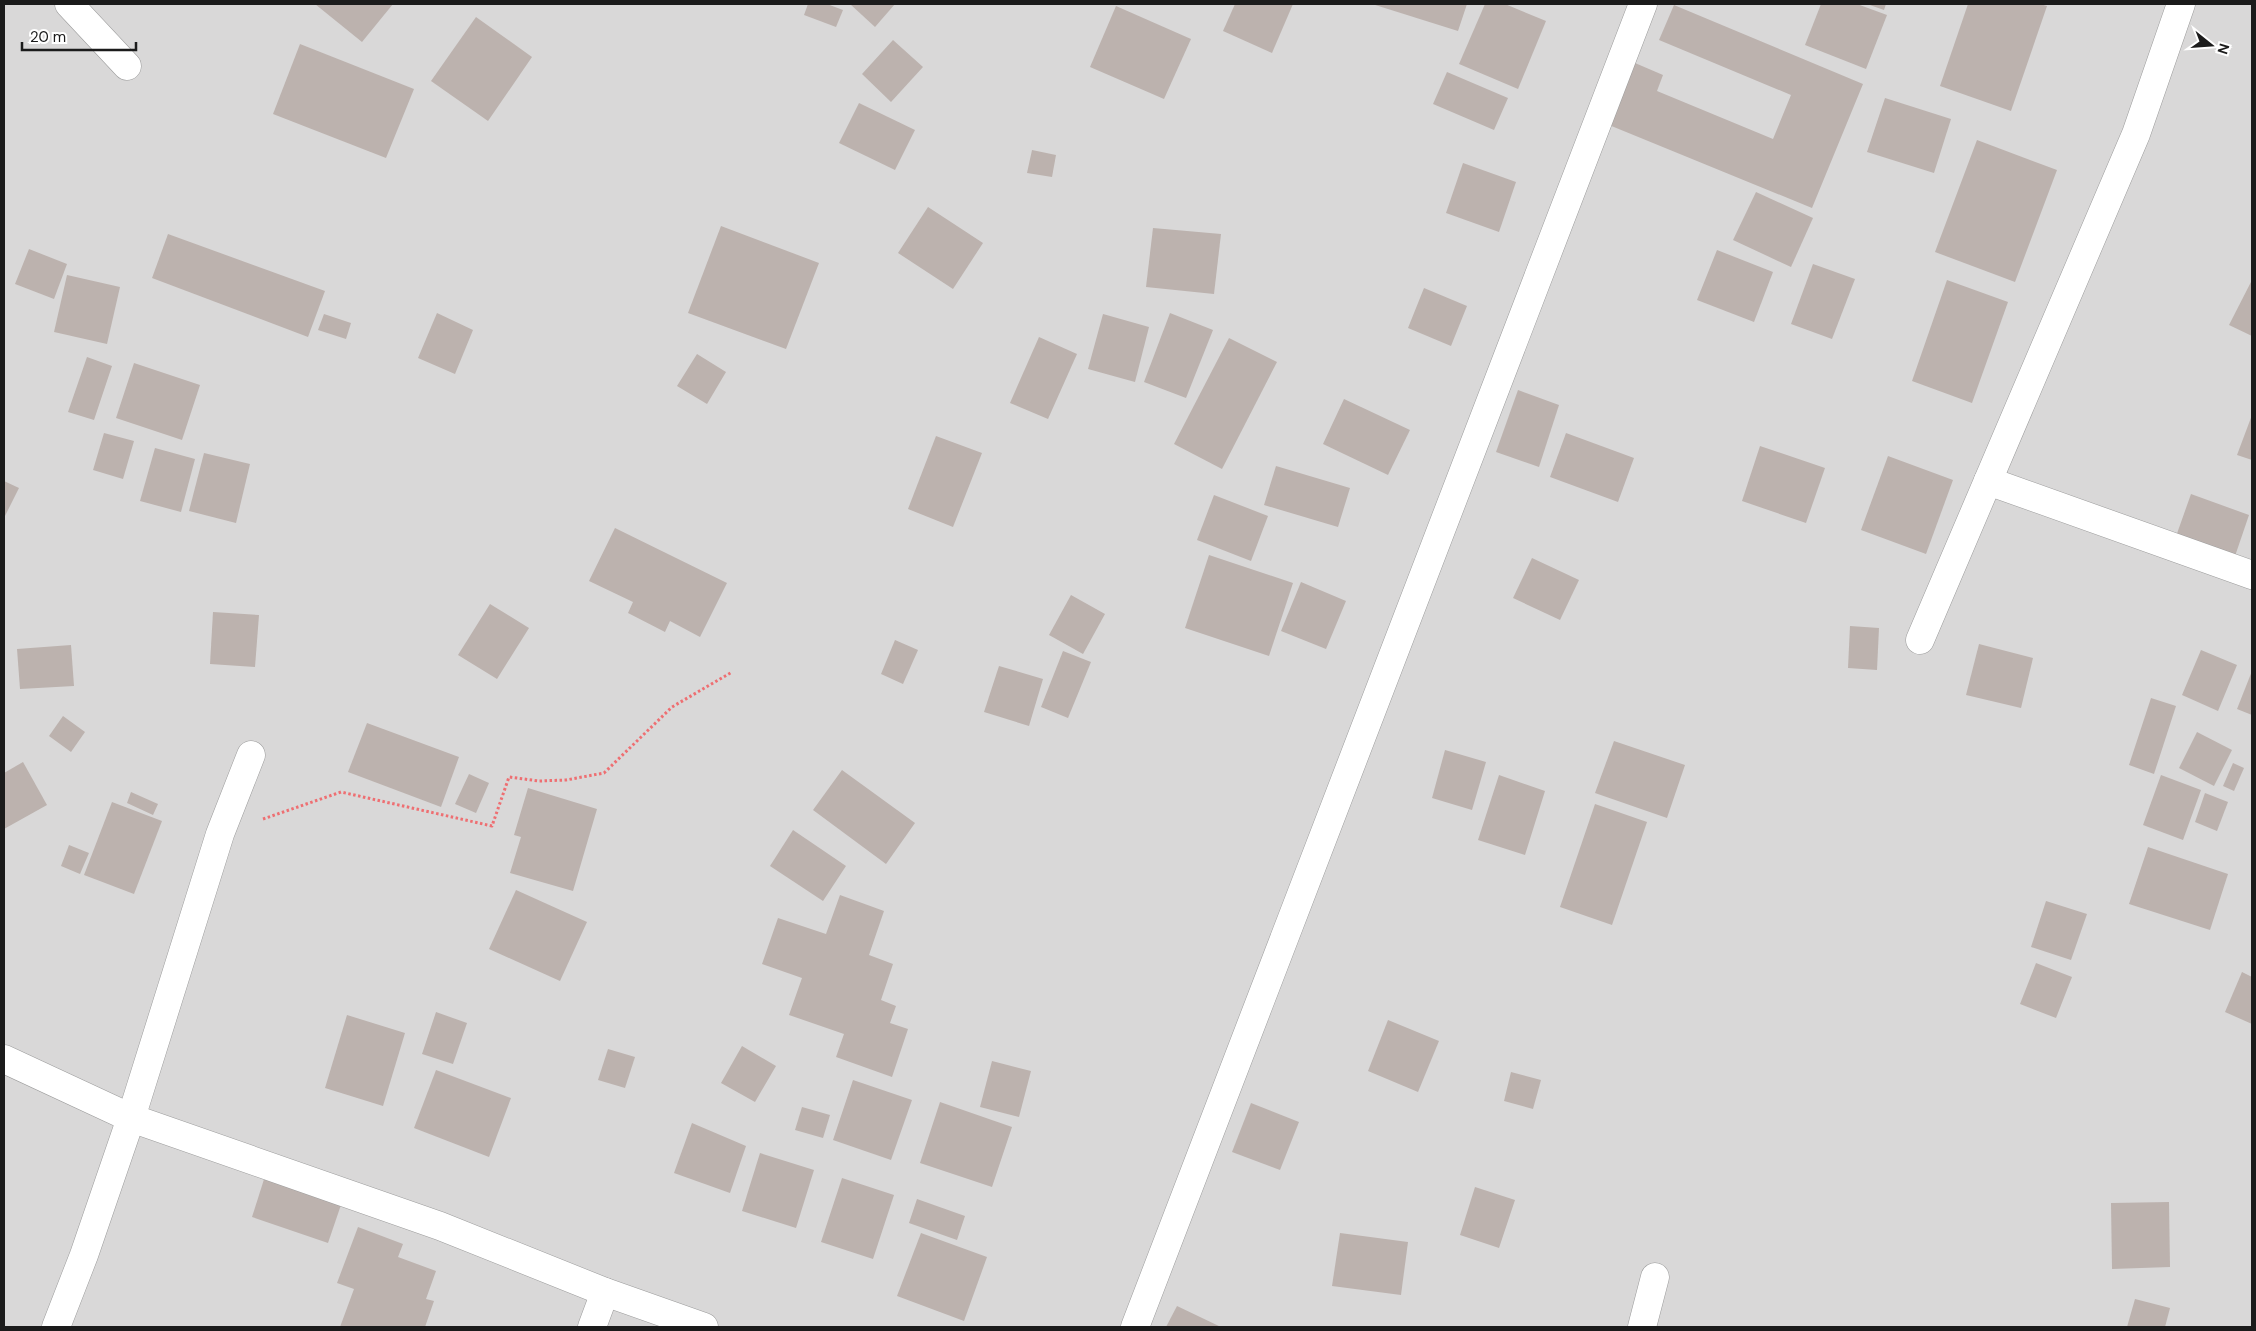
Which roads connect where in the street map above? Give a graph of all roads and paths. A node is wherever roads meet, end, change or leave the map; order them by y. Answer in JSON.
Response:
{"nodes":[{"id":1,"x":69,"y":4,"type":"edge"},
{"id":2,"x":1643,"y":4,"type":"edge"},
{"id":3,"x":2181,"y":4,"type":"edge"},
{"id":4,"x":127,"y":66,"type":"dead end"},
{"id":5,"x":1988,"y":481,"type":"junction"},
{"id":6,"x":2252,"y":575,"type":"edge"},
{"id":7,"x":1920,"y":640,"type":"dead end"},
{"id":8,"x":732,"y":672,"type":"dead end"},
{"id":9,"x":251,"y":755,"type":"dead end"},
{"id":10,"x":220,"y":834,"type":"junction"},
{"id":11,"x":4,"y":1059,"type":"edge"},
{"id":12,"x":131,"y":1118,"type":"junction"},
{"id":13,"x":1655,"y":1277,"type":"dead end"},
{"id":14,"x":605,"y":1292,"type":"junction"},
{"id":15,"x":56,"y":1327,"type":"edge"},
{"id":16,"x":592,"y":1327,"type":"edge"},
{"id":17,"x":704,"y":1327,"type":"edge"},
{"id":18,"x":1135,"y":1327,"type":"edge"},
{"id":19,"x":1642,"y":1327,"type":"edge"}],
"edges":[{"from":1,"to":4,"type":"street"},
{"from":2,"to":18,"type":"street"},
{"from":3,"to":5,"type":"street"},
{"from":5,"to":6,"type":"street"},
{"from":5,"to":7,"type":"street"},
{"from":8,"to":10,"type":"path"},
{"from":9,"to":10,"type":"street"},
{"from":10,"to":12,"type":"street"},
{"from":11,"to":12,"type":"street"},
{"from":12,"to":14,"type":"street"},
{"from":12,"to":15,"type":"street"},
{"from":13,"to":19,"type":"street"},
{"from":14,"to":16,"type":"street"},
{"from":14,"to":17,"type":"street"}]}
